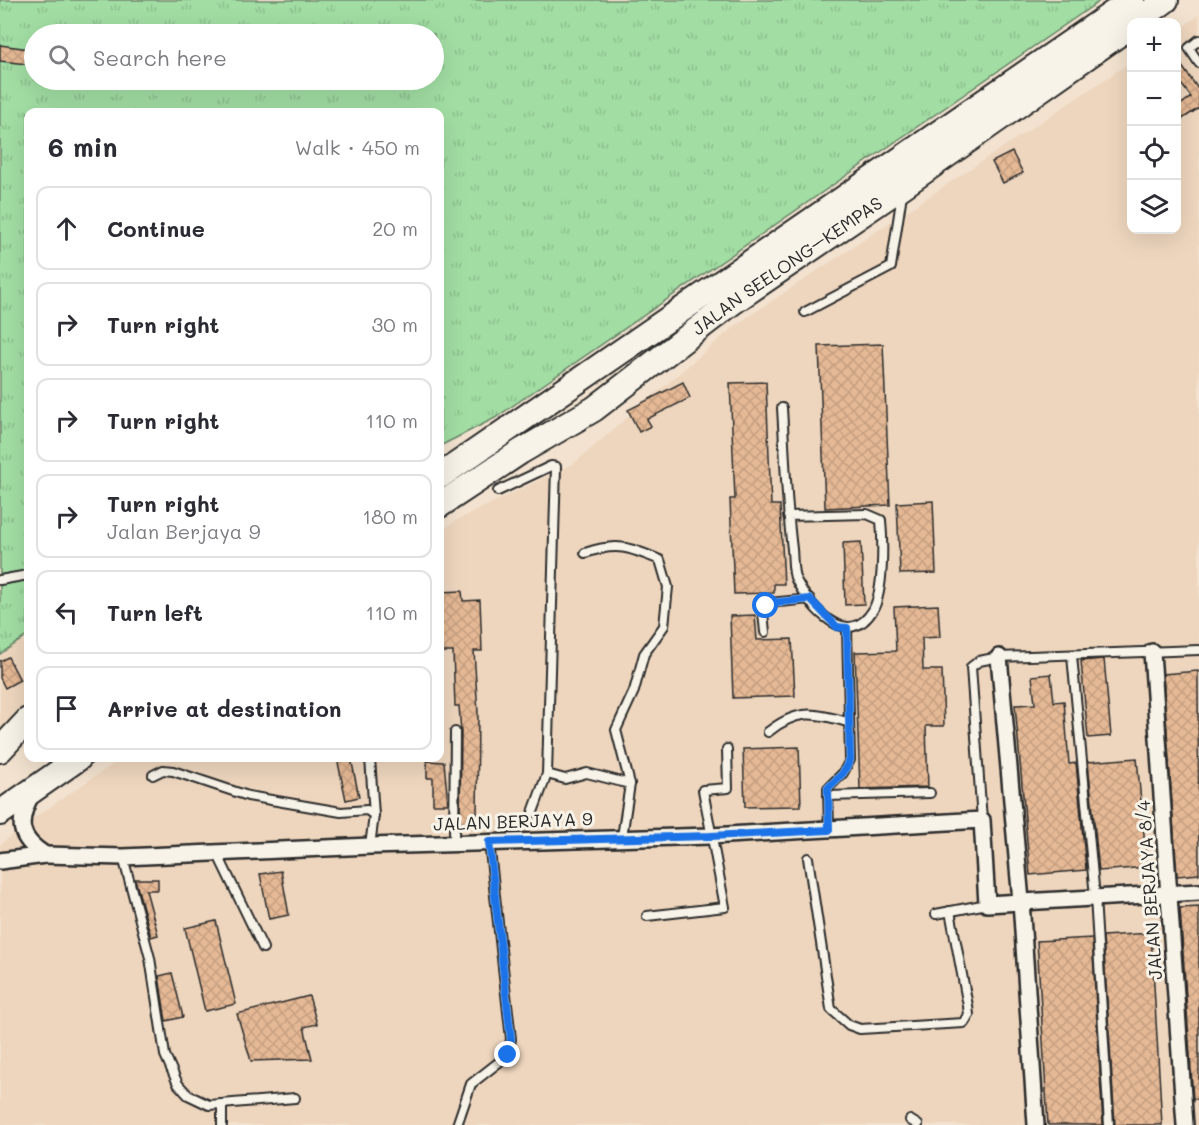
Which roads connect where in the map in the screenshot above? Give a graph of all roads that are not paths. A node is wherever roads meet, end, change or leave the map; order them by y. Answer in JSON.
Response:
{"nodes":[{"id":1,"x":1132,"y":0,"type":"edge"},
{"id":2,"x":1166,"y":0,"type":"edge"},
{"id":3,"x":1141,"y":18,"type":"edge"},
{"id":4,"x":1127,"y":29,"type":"edge"},
{"id":5,"x":1199,"y":40,"type":"edge"},
{"id":6,"x":1199,"y":63,"type":"edge"},
{"id":7,"x":903,"y":186,"type":"junction"},
{"id":8,"x":805,"y":312,"type":"dead end"},
{"id":9,"x":782,"y":408,"type":"dead end"},
{"id":10,"x":444,"y":473,"type":"edge"},
{"id":11,"x":498,"y":491,"type":"dead end"},
{"id":12,"x":444,"y":502,"type":"edge"},
{"id":13,"x":788,"y":516,"type":"junction"},
{"id":14,"x":585,"y":553,"type":"dead end"},
{"id":15,"x":24,"y":576,"type":"edge"},
{"id":16,"x":0,"y":580,"type":"edge"},
{"id":17,"x":810,"y":599,"type":"junction"},
{"id":18,"x":847,"y":628,"type":"junction"},
{"id":19,"x":765,"y":632,"type":"dead end"},
{"id":20,"x":1199,"y":650,"type":"edge"},
{"id":21,"x":1152,"y":652,"type":"junction"},
{"id":22,"x":1072,"y":656,"type":"junction"},
{"id":23,"x":999,"y":657,"type":"junction"},
{"id":24,"x":847,"y":722,"type":"junction"},
{"id":25,"x":24,"y":724,"type":"edge"},
{"id":26,"x":455,"y":732,"type":"dead end"},
{"id":27,"x":768,"y":732,"type":"dead end"},
{"id":28,"x":727,"y":749,"type":"dead end"},
{"id":29,"x":0,"y":750,"type":"edge"},
{"id":30,"x":73,"y":762,"type":"edge"},
{"id":31,"x":370,"y":762,"type":"edge"},
{"id":32,"x":547,"y":774,"type":"junction"},
{"id":33,"x":153,"y":775,"type":"dead end"},
{"id":34,"x":630,"y":784,"type":"junction"},
{"id":35,"x":34,"y":789,"type":"junction"},
{"id":36,"x":930,"y":793,"type":"dead end"},
{"id":37,"x":828,"y":796,"type":"junction"},
{"id":38,"x":533,"y":812,"type":"dead end"},
{"id":39,"x":0,"y":813,"type":"edge"},
{"id":40,"x":374,"y":815,"type":"junction"},
{"id":41,"x":982,"y":820,"type":"junction"},
{"id":42,"x":829,"y":830,"type":"junction"},
{"id":43,"x":710,"y":836,"type":"junction"},
{"id":44,"x":622,"y":837,"type":"junction"},
{"id":45,"x":489,"y":842,"type":"junction"},
{"id":46,"x":454,"y":843,"type":"junction"},
{"id":47,"x":370,"y":846,"type":"junction"},
{"id":48,"x":216,"y":852,"type":"junction"},
{"id":49,"x":45,"y":855,"type":"junction"},
{"id":50,"x":123,"y":857,"type":"junction"},
{"id":51,"x":808,"y":858,"type":"dead end"},
{"id":52,"x":0,"y":861,"type":"edge"},
{"id":53,"x":1199,"y":892,"type":"edge"},
{"id":54,"x":1171,"y":893,"type":"junction"},
{"id":55,"x":1095,"y":897,"type":"junction"},
{"id":56,"x":1021,"y":901,"type":"junction"},
{"id":57,"x":987,"y":904,"type":"junction"},
{"id":58,"x":950,"y":911,"type":"junction"},
{"id":59,"x":936,"y":914,"type":"dead end"},
{"id":60,"x":647,"y":916,"type":"dead end"},
{"id":61,"x":263,"y":948,"type":"dead end"},
{"id":62,"x":295,"y":1098,"type":"dead end"},
{"id":63,"x":222,"y":1105,"type":"junction"},
{"id":64,"x":910,"y":1120,"type":"dead end"},
{"id":65,"x":222,"y":1125,"type":"edge"},
{"id":66,"x":457,"y":1125,"type":"edge"},
{"id":67,"x":918,"y":1125,"type":"edge"},
{"id":68,"x":1036,"y":1125,"type":"edge"},
{"id":69,"x":1110,"y":1125,"type":"edge"},
{"id":70,"x":1185,"y":1125,"type":"edge"}],
"edges":[{"from":1,"to":10,"type":"main road","name":"JALAN SEELONG–KEMPAS"},
{"from":2,"to":3,"type":"main road"},
{"from":4,"to":7,"type":"main road","name":"JALAN SEELONG–KEMPAS"},
{"from":5,"to":6,"type":"lane"},
{"from":7,"to":8,"type":"lane"},
{"from":7,"to":12,"type":"main road","name":"JALAN SEELONG–KEMPAS"},
{"from":9,"to":13,"type":"lane"},
{"from":11,"to":32,"type":"lane"},
{"from":13,"to":17,"type":"lane"},
{"from":13,"to":18,"type":"lane"},
{"from":14,"to":34,"type":"lane"},
{"from":15,"to":16,"type":"lane"},
{"from":17,"to":18,"type":"lane"},
{"from":17,"to":19,"type":"lane"},
{"from":18,"to":24,"type":"lane"},
{"from":20,"to":21,"type":"lane"},
{"from":21,"to":22,"type":"lane"},
{"from":21,"to":54,"type":"street","name":"JALAN BERJAYA 8/4"},
{"from":22,"to":23,"type":"lane"},
{"from":22,"to":55,"type":"lane"},
{"from":23,"to":41,"type":"lane"},
{"from":23,"to":56,"type":"street"},
{"from":24,"to":27,"type":"lane"},
{"from":24,"to":37,"type":"lane"},
{"from":25,"to":29,"type":"main road"},
{"from":26,"to":46,"type":"lane"},
{"from":28,"to":43,"type":"lane"},
{"from":30,"to":35,"type":"main road"},
{"from":31,"to":40,"type":"lane"},
{"from":32,"to":34,"type":"lane"},
{"from":32,"to":38,"type":"lane"},
{"from":33,"to":40,"type":"lane"},
{"from":34,"to":44,"type":"lane"},
{"from":35,"to":39,"type":"main road"},
{"from":35,"to":49,"type":"street"},
{"from":36,"to":37,"type":"lane"},
{"from":37,"to":42,"type":"lane"},
{"from":40,"to":47,"type":"lane"},
{"from":41,"to":42,"type":"street","name":"JALAN BERJAYA 9"},
{"from":41,"to":57,"type":"street"},
{"from":42,"to":43,"type":"street","name":"JALAN BERJAYA 9"},
{"from":43,"to":44,"type":"street","name":"JALAN BERJAYA 9"},
{"from":43,"to":60,"type":"lane"},
{"from":44,"to":45,"type":"street","name":"JALAN BERJAYA 9"},
{"from":45,"to":46,"type":"street","name":"JALAN BERJAYA 9"},
{"from":45,"to":66,"type":"lane"},
{"from":46,"to":47,"type":"street","name":"JALAN BERJAYA 9"},
{"from":47,"to":48,"type":"street","name":"JALAN BERJAYA 9"},
{"from":48,"to":50,"type":"street","name":"JALAN BERJAYA 9"},
{"from":48,"to":61,"type":"lane"},
{"from":49,"to":50,"type":"street","name":"JALAN BERJAYA 9"},
{"from":49,"to":52,"type":"street","name":"JALAN BERJAYA 9"},
{"from":50,"to":63,"type":"lane"},
{"from":51,"to":58,"type":"lane"},
{"from":53,"to":54,"type":"street"},
{"from":54,"to":55,"type":"street"},
{"from":54,"to":70,"type":"street","name":"JALAN BERJAYA 8/4"},
{"from":55,"to":56,"type":"street"},
{"from":55,"to":69,"type":"lane"},
{"from":56,"to":57,"type":"street"},
{"from":56,"to":68,"type":"street"},
{"from":57,"to":58,"type":"lane"},
{"from":58,"to":59,"type":"lane"},
{"from":62,"to":63,"type":"lane"},
{"from":63,"to":65,"type":"lane"},
{"from":64,"to":67,"type":"lane"}]}
